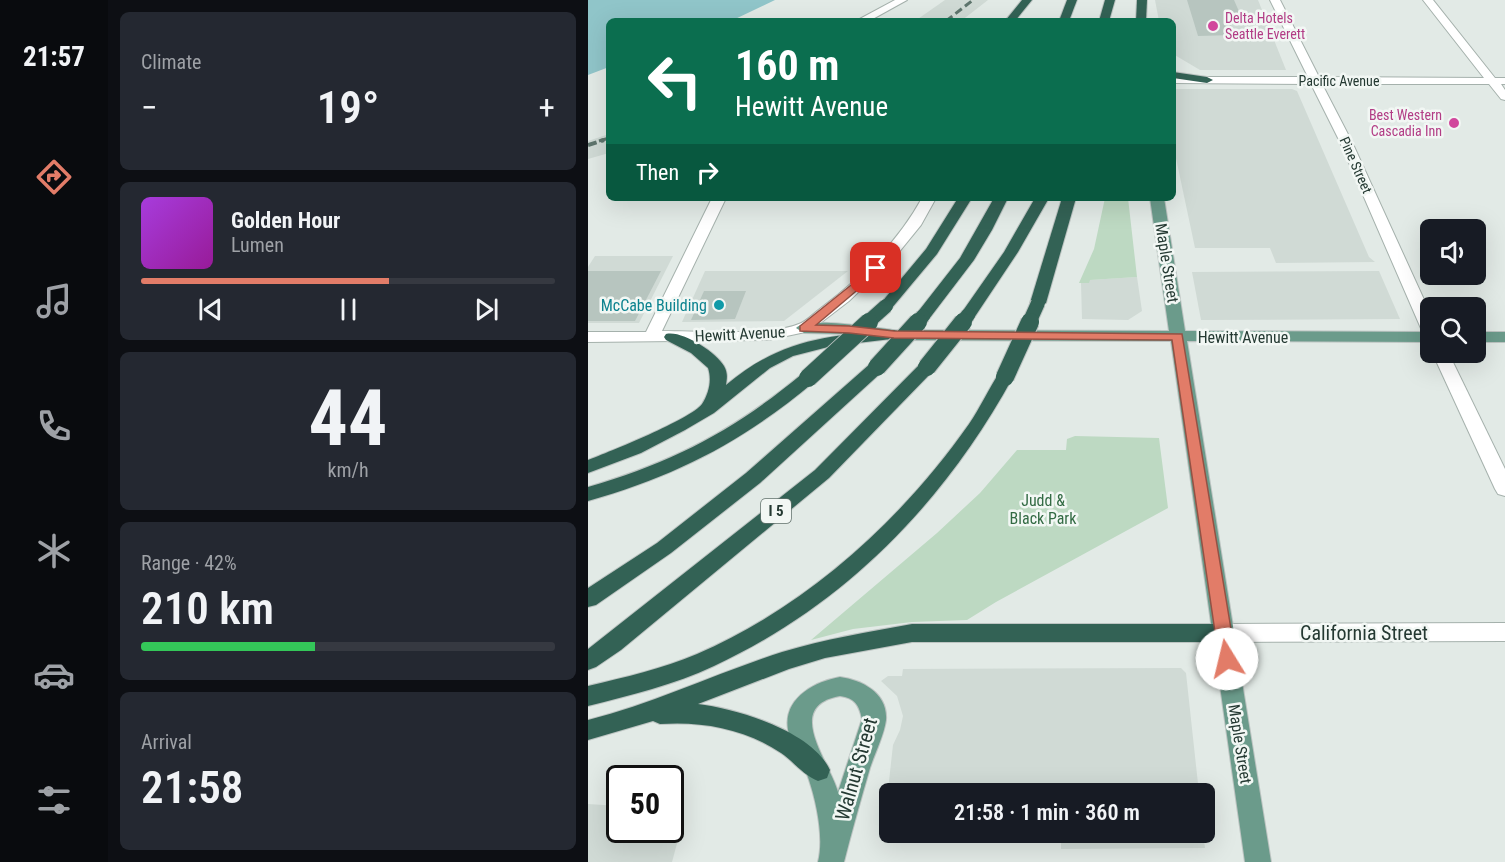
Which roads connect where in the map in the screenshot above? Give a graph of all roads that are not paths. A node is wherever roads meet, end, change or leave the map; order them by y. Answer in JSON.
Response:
{"nodes":[{"id":1,"x":902,"y":0,"type":"edge"},
{"id":2,"x":1027,"y":0,"type":"edge"},
{"id":3,"x":1072,"y":0,"type":"edge"},
{"id":4,"x":1110,"y":0,"type":"edge"},
{"id":5,"x":1142,"y":0,"type":"edge"},
{"id":6,"x":1275,"y":0,"type":"edge"},
{"id":7,"x":1428,"y":0,"type":"edge"},
{"id":8,"x":867,"y":18,"type":"edge"},
{"id":9,"x":1012,"y":18,"type":"edge"},
{"id":10,"x":1065,"y":18,"type":"edge"},
{"id":11,"x":1105,"y":18,"type":"edge"},
{"id":12,"x":1141,"y":18,"type":"edge"},
{"id":13,"x":1176,"y":75,"type":"edge"},
{"id":14,"x":1176,"y":80,"type":"edge"},
{"id":15,"x":1207,"y":80,"type":"junction"},
{"id":16,"x":1317,"y":81,"type":"junction"},
{"id":17,"x":1492,"y":81,"type":"junction"},
{"id":18,"x":1505,"y":81,"type":"edge"},
{"id":19,"x":1505,"y":97,"type":"edge"},
{"id":20,"x":718,"y":201,"type":"edge"},
{"id":21,"x":927,"y":201,"type":"edge"},
{"id":22,"x":963,"y":201,"type":"edge"},
{"id":23,"x":999,"y":201,"type":"edge"},
{"id":24,"x":1040,"y":201,"type":"edge"},
{"id":25,"x":1068,"y":201,"type":"edge"},
{"id":26,"x":1157,"y":201,"type":"edge"},
{"id":27,"x":1420,"y":310,"type":"edge"},
{"id":28,"x":804,"y":328,"type":"junction"},
{"id":29,"x":894,"y":335,"type":"junction"},
{"id":30,"x":1420,"y":335,"type":"edge"},
{"id":31,"x":652,"y":336,"type":"junction"},
{"id":32,"x":588,"y":337,"type":"edge"},
{"id":33,"x":672,"y":337,"type":"junction"},
{"id":34,"x":1178,"y":337,"type":"junction"},
{"id":35,"x":1486,"y":337,"type":"edge"},
{"id":36,"x":1505,"y":337,"type":"edge"},
{"id":37,"x":1445,"y":363,"type":"edge"},
{"id":38,"x":708,"y":409,"type":"junction"},
{"id":39,"x":588,"y":466,"type":"edge"},
{"id":40,"x":1505,"y":489,"type":"edge"},
{"id":41,"x":588,"y":494,"type":"edge"},
{"id":42,"x":588,"y":599,"type":"edge"},
{"id":43,"x":1223,"y":633,"type":"junction"},
{"id":44,"x":1505,"y":633,"type":"edge"},
{"id":45,"x":588,"y":661,"type":"edge"},
{"id":46,"x":588,"y":696,"type":"edge"},
{"id":47,"x":635,"y":718,"type":"junction"},
{"id":48,"x":588,"y":730,"type":"edge"},
{"id":49,"x":818,"y":770,"type":"junction"},
{"id":50,"x":832,"y":856,"type":"edge"},
{"id":51,"x":1258,"y":862,"type":"edge"}],
"edges":[{"from":1,"to":8,"type":"street"},
{"from":2,"to":9,"type":"highway"},
{"from":3,"to":10,"type":"highway"},
{"from":4,"to":11,"type":"highway"},
{"from":5,"to":12,"type":"highway"},
{"from":6,"to":16,"type":"street","name":"Pine Street"},
{"from":7,"to":17,"type":"street"},
{"from":13,"to":15,"type":"highway"},
{"from":14,"to":15,"type":"street","name":"Pacific Avenue"},
{"from":15,"to":16,"type":"street","name":"Pacific Avenue"},
{"from":16,"to":17,"type":"street","name":"Pacific Avenue"},
{"from":16,"to":27,"type":"street","name":"Pine Street"},
{"from":17,"to":18,"type":"street","name":"Pacific Avenue"},
{"from":17,"to":19,"type":"street"},
{"from":20,"to":31,"type":"street"},
{"from":21,"to":28,"type":"street"},
{"from":22,"to":41,"type":"highway","bridge":true},
{"from":23,"to":42,"type":"highway","number":"I 5","bridge":true},
{"from":24,"to":45,"type":"highway","number":"I 5","bridge":true},
{"from":25,"to":46,"type":"highway","bridge":true},
{"from":26,"to":34,"type":"main road","name":"Maple Street"},
{"from":28,"to":29,"type":"main road","name":"Hewitt Avenue"},
{"from":28,"to":33,"type":"street","name":"Hewitt Avenue"},
{"from":29,"to":34,"type":"main road","name":"Hewitt Avenue"},
{"from":29,"to":38,"type":"highway"},
{"from":30,"to":34,"type":"main road","name":"Hewitt Avenue"},
{"from":31,"to":32,"type":"street","name":"Hewitt Avenue"},
{"from":31,"to":33,"type":"street","name":"Hewitt Avenue"},
{"from":33,"to":38,"type":"highway"},
{"from":34,"to":43,"type":"main road","name":"Maple Street"},
{"from":35,"to":36,"type":"main road"},
{"from":37,"to":40,"type":"street"},
{"from":38,"to":39,"type":"highway"},
{"from":43,"to":44,"type":"street","name":"California Street"},
{"from":43,"to":47,"type":"highway"},
{"from":43,"to":51,"type":"main road","name":"Maple Street"},
{"from":47,"to":48,"type":"highway"},
{"from":47,"to":49,"type":"highway"},
{"from":49,"to":50,"type":"main road","name":"Walnut Street"},
{"from":49,"to":50,"type":"main road","name":"Walnut Street"}]}
